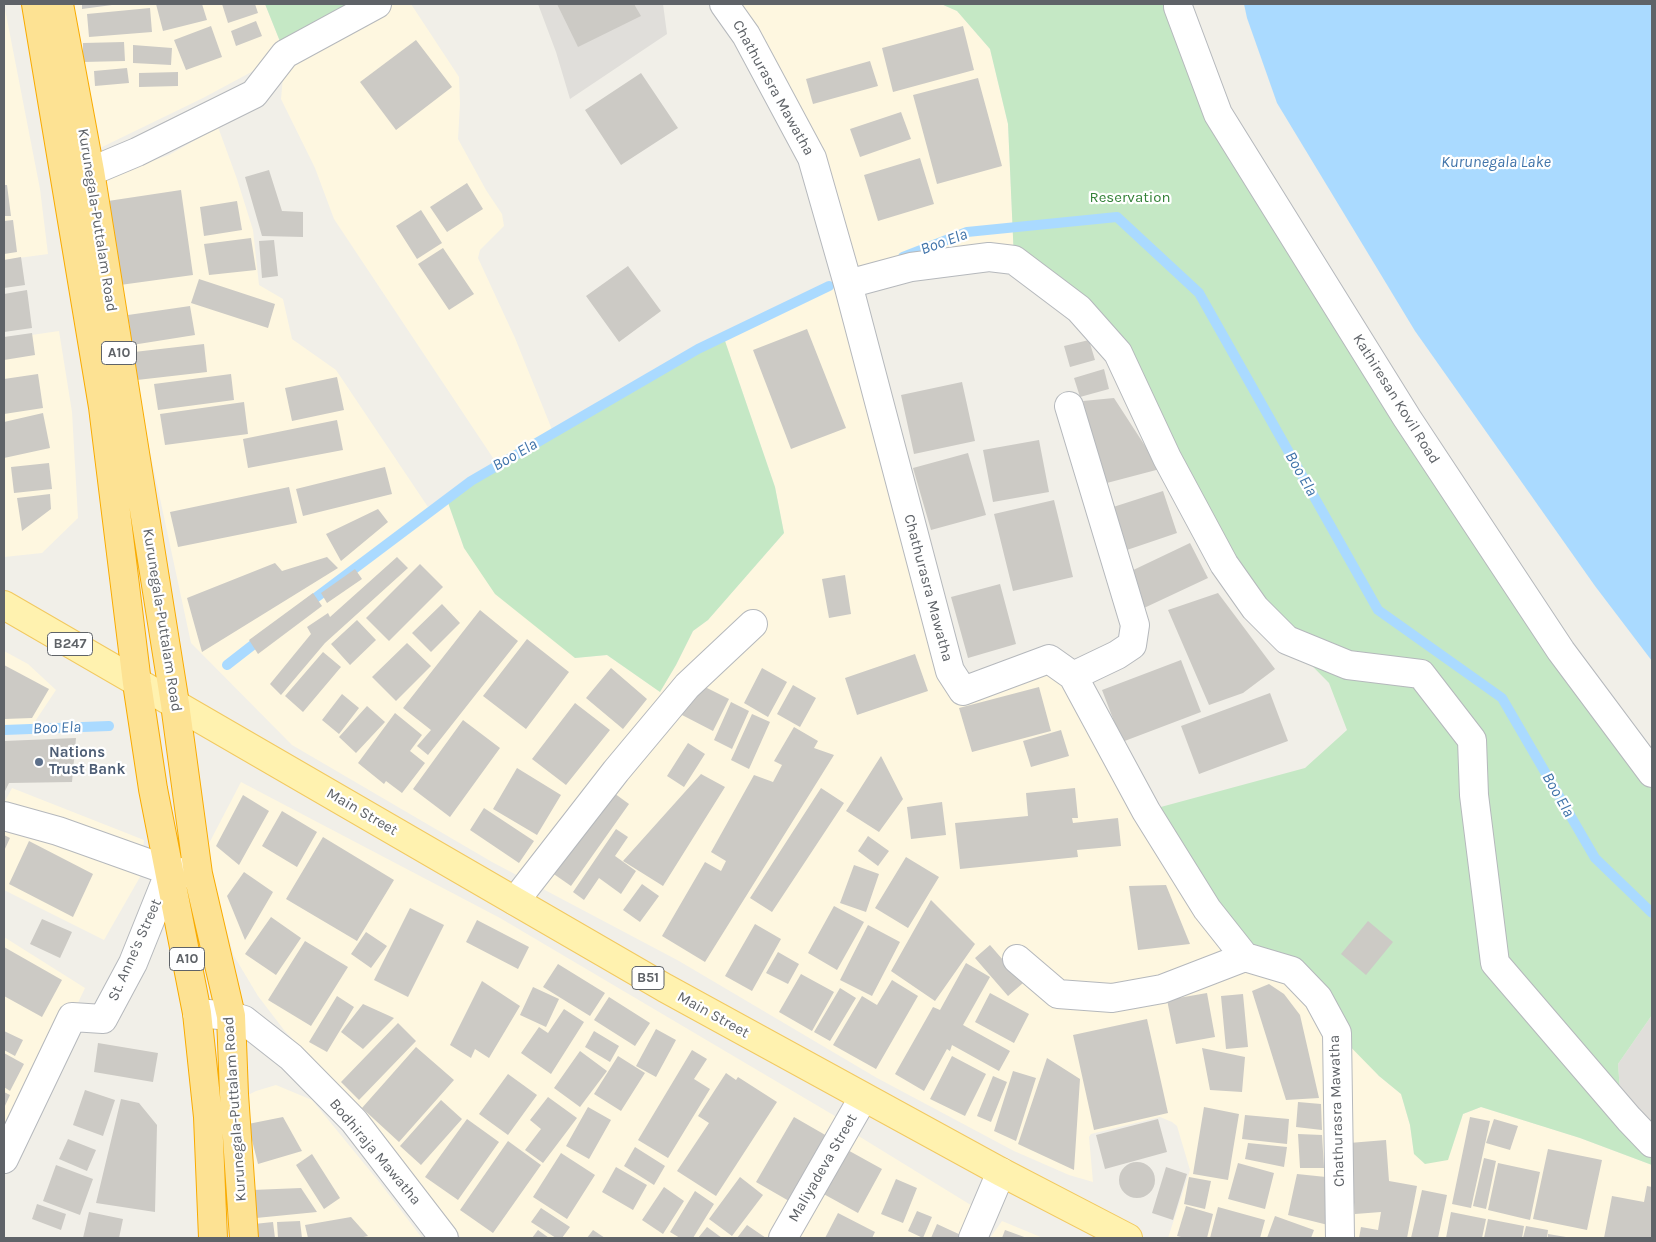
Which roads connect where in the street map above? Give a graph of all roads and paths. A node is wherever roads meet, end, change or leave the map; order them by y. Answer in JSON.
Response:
{"nodes":[{"id":1,"x":36,"y":4,"type":"edge"},
{"id":2,"x":58,"y":4,"type":"edge"},
{"id":3,"x":377,"y":4,"type":"edge"},
{"id":4,"x":724,"y":4,"type":"edge"},
{"id":5,"x":1178,"y":4,"type":"edge"},
{"id":6,"x":78,"y":176,"type":"junction"},
{"id":7,"x":848,"y":284,"type":"junction"},
{"id":8,"x":1069,"y":406,"type":"dead end"},
{"id":9,"x":4,"y":605,"type":"edge"},
{"id":10,"x":753,"y":624,"type":"dead end"},
{"id":11,"x":1073,"y":676,"type":"junction"},
{"id":12,"x":137,"y":682,"type":"junction"},
{"id":13,"x":175,"y":704,"type":"junction"},
{"id":14,"x":1652,"y":773,"type":"edge"},
{"id":15,"x":4,"y":816,"type":"edge"},
{"id":16,"x":170,"y":871,"type":"junction"},
{"id":17,"x":198,"y":874,"type":"junction"},
{"id":18,"x":515,"y":901,"type":"junction"},
{"id":19,"x":1245,"y":957,"type":"junction"},
{"id":20,"x":1017,"y":959,"type":"dead end"},
{"id":21,"x":197,"y":1013,"type":"junction"},
{"id":22,"x":231,"y":1016,"type":"junction"},
{"id":23,"x":863,"y":1098,"type":"junction"},
{"id":24,"x":1652,"y":1143,"type":"edge"},
{"id":25,"x":4,"y":1160,"type":"edge"},
{"id":26,"x":1001,"y":1172,"type":"junction"},
{"id":27,"x":213,"y":1238,"type":"edge"},
{"id":28,"x":244,"y":1238,"type":"edge"},
{"id":29,"x":444,"y":1238,"type":"edge"},
{"id":30,"x":783,"y":1238,"type":"edge"},
{"id":31,"x":973,"y":1238,"type":"edge"},
{"id":32,"x":1128,"y":1238,"type":"edge"},
{"id":33,"x":1340,"y":1238,"type":"edge"}],
"edges":[{"from":1,"to":6,"type":"highway","name":"Kurunegala-Puttalam Road","number":"A10"},
{"from":2,"to":6,"type":"highway","name":"Kurunegala-Puttalam Road","number":"A10"},
{"from":3,"to":6,"type":"street"},
{"from":4,"to":7,"type":"street","name":"Chathurasra Mawatha"},
{"from":5,"to":14,"type":"street","name":"Kathiresan Kovil Road"},
{"from":6,"to":12,"type":"highway","name":"Kurunegala-Puttalam Road","number":"A10"},
{"from":6,"to":13,"type":"highway","name":"Kurunegala-Puttalam Road","number":"A10"},
{"from":7,"to":11,"type":"street","name":"Chathurasra Mawatha"},
{"from":7,"to":24,"type":"street"},
{"from":8,"to":11,"type":"street"},
{"from":9,"to":12,"type":"main road","number":"B247"},
{"from":10,"to":18,"type":"street"},
{"from":11,"to":19,"type":"street","name":"Chathurasra Mawatha"},
{"from":12,"to":13,"type":"main road","name":"Main Street"},
{"from":12,"to":16,"type":"highway","name":"Kurunegala-Puttalam Road","number":"A10"},
{"from":13,"to":17,"type":"highway","name":"Kurunegala-Puttalam Road","number":"A10"},
{"from":13,"to":18,"type":"main road","name":"Main Street","number":"B51"},
{"from":15,"to":16,"type":"street"},
{"from":16,"to":17,"type":"street"},
{"from":16,"to":21,"type":"highway","name":"Kurunegala-Puttalam Road","number":"A10"},
{"from":16,"to":25,"type":"street","name":"St. Anne's Street"},
{"from":17,"to":22,"type":"highway","name":"Kurunegala-Puttalam Road","number":"A10"},
{"from":18,"to":23,"type":"main road","name":"Main Street","number":"B51"},
{"from":19,"to":20,"type":"street"},
{"from":19,"to":33,"type":"street","name":"Chathurasra Mawatha"},
{"from":21,"to":22,"type":"street"},
{"from":21,"to":27,"type":"highway","name":"Kurunegala-Puttalam Road","number":"A10"},
{"from":22,"to":28,"type":"highway","name":"Kurunegala-Puttalam Road","number":"A10"},
{"from":22,"to":29,"type":"street","name":"Bodhiraja Mawatha"},
{"from":23,"to":26,"type":"main road","name":"Main Street","number":"B51"},
{"from":23,"to":30,"type":"street","name":"Maliyadeva Street"},
{"from":26,"to":31,"type":"street"},
{"from":26,"to":32,"type":"main road","name":"Main Street","number":"B51"}]}
